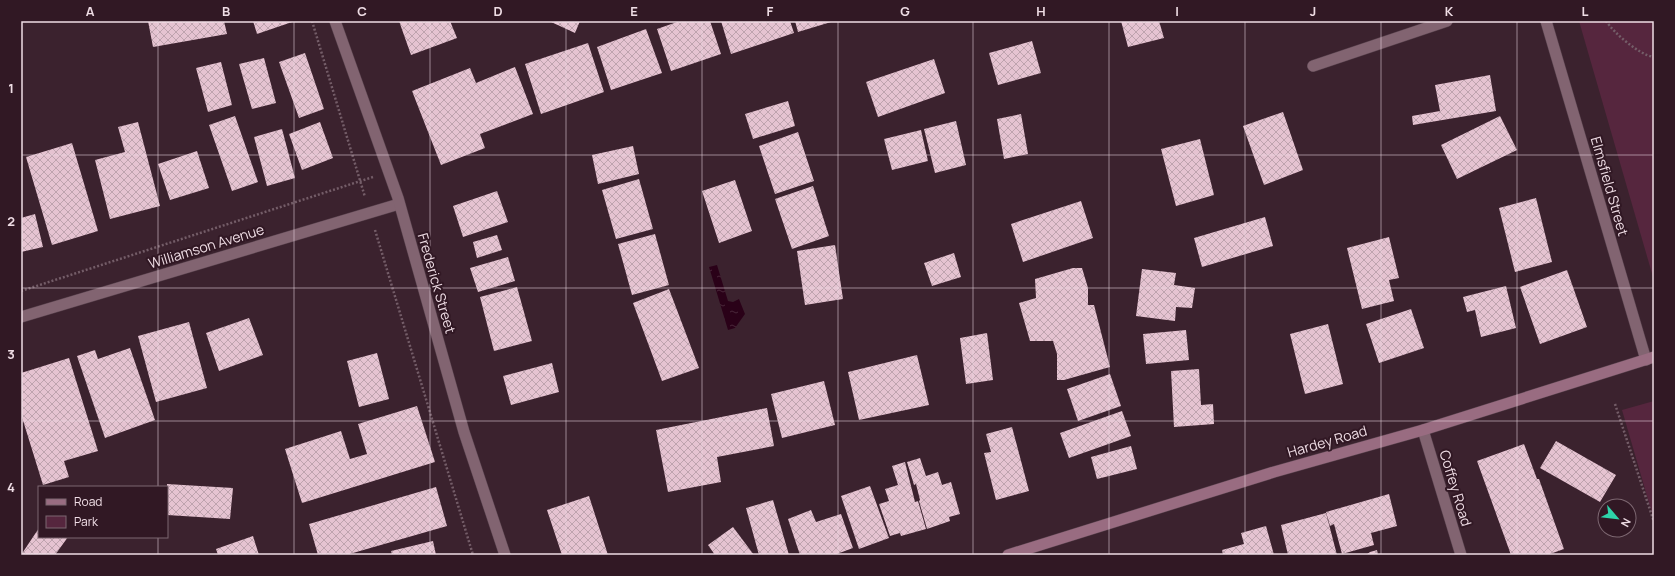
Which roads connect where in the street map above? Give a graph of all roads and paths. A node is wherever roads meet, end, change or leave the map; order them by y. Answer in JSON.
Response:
{"nodes":[{"id":1,"x":312,"y":21,"type":"edge"},
{"id":2,"x":335,"y":21,"type":"edge"},
{"id":3,"x":1447,"y":21,"type":"edge"},
{"id":4,"x":1546,"y":21,"type":"edge"},
{"id":5,"x":1606,"y":21,"type":"edge"},
{"id":6,"x":1654,"y":57,"type":"edge"},
{"id":7,"x":1313,"y":66,"type":"dead end"},
{"id":8,"x":389,"y":172,"type":"junction"},
{"id":9,"x":360,"y":181,"type":"junction"},
{"id":10,"x":399,"y":204,"type":"junction"},
{"id":11,"x":370,"y":212,"type":"junction"},
{"id":12,"x":21,"y":291,"type":"edge"},
{"id":13,"x":21,"y":317,"type":"edge"},
{"id":14,"x":1650,"y":358,"type":"edge"},
{"id":15,"x":1615,"y":404,"type":"dead end"},
{"id":16,"x":1423,"y":430,"type":"junction"},
{"id":17,"x":1654,"y":522,"type":"edge"},
{"id":18,"x":473,"y":555,"type":"edge"},
{"id":19,"x":505,"y":555,"type":"edge"},
{"id":20,"x":1008,"y":555,"type":"edge"},
{"id":21,"x":1461,"y":555,"type":"edge"}],
"edges":[{"from":1,"to":9,"type":"path"},
{"from":2,"to":8,"type":"street","name":"Frederick Street"},
{"from":3,"to":7,"type":"street"},
{"from":4,"to":14,"type":"street","name":"Elmsfield Street"},
{"from":5,"to":6,"type":"path"},
{"from":8,"to":9,"type":"path"},
{"from":8,"to":10,"type":"street","name":"Frederick Street"},
{"from":9,"to":11,"type":"path"},
{"from":9,"to":12,"type":"path"},
{"from":10,"to":11,"type":"street","name":"Williamson Avenue"},
{"from":10,"to":19,"type":"street","name":"Frederick Street"},
{"from":11,"to":13,"type":"street","name":"Williamson Avenue"},
{"from":11,"to":18,"type":"path"},
{"from":14,"to":16,"type":"main road","name":"Hardey Road"},
{"from":15,"to":17,"type":"path"},
{"from":16,"to":20,"type":"main road","name":"Hardey Road"},
{"from":16,"to":21,"type":"street","name":"Coffey Road"}]}
